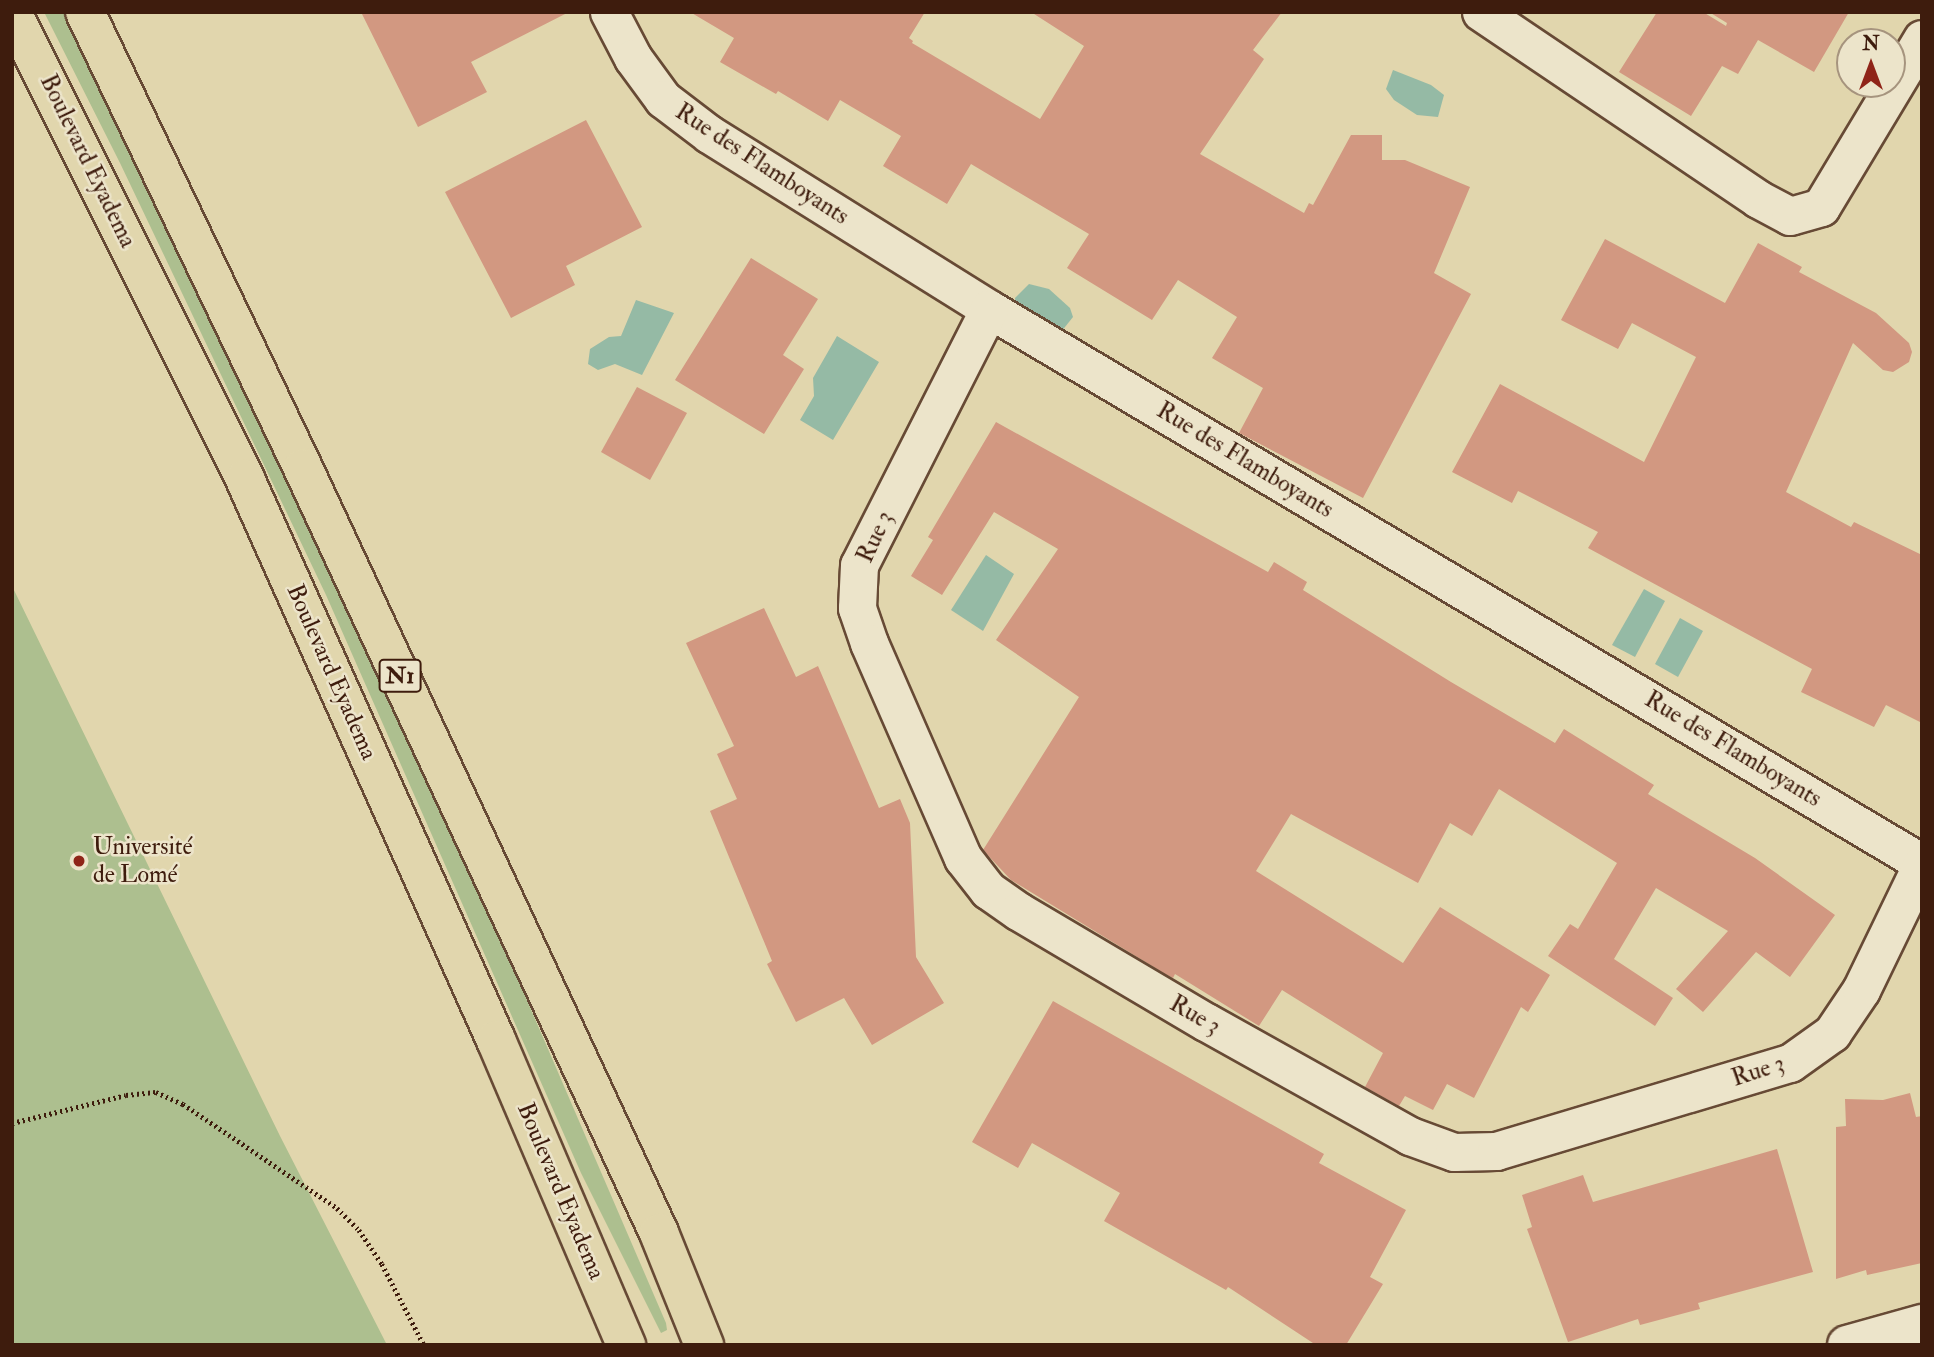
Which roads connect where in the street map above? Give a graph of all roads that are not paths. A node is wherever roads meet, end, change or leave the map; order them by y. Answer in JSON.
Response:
{"nodes":[{"id":1,"x":12,"y":12,"type":"edge"},
{"id":2,"x":85,"y":12,"type":"edge"},
{"id":3,"x":609,"y":12,"type":"edge"},
{"id":4,"x":1481,"y":12,"type":"edge"},
{"id":5,"x":1922,"y":39,"type":"edge"},
{"id":6,"x":989,"y":309,"type":"junction"},
{"id":7,"x":1922,"y":864,"type":"edge"},
{"id":8,"x":1922,"y":1324,"type":"edge"},
{"id":9,"x":1858,"y":1343,"type":"edge"},
{"id":10,"x":626,"y":1345,"type":"edge"},
{"id":11,"x":704,"y":1345,"type":"edge"}],
"edges":[{"from":1,"to":10,"type":"highway","name":"Boulevard Eyadema","number":"N1"},
{"from":2,"to":11,"type":"highway","number":"N1"},
{"from":3,"to":6,"type":"street","name":"Rue des Flamboyants"},
{"from":4,"to":5,"type":"street"},
{"from":6,"to":7,"type":"street","name":"Rue des Flamboyants"},
{"from":6,"to":7,"type":"street","name":"Rue 3"},
{"from":8,"to":9,"type":"main road"}]}
